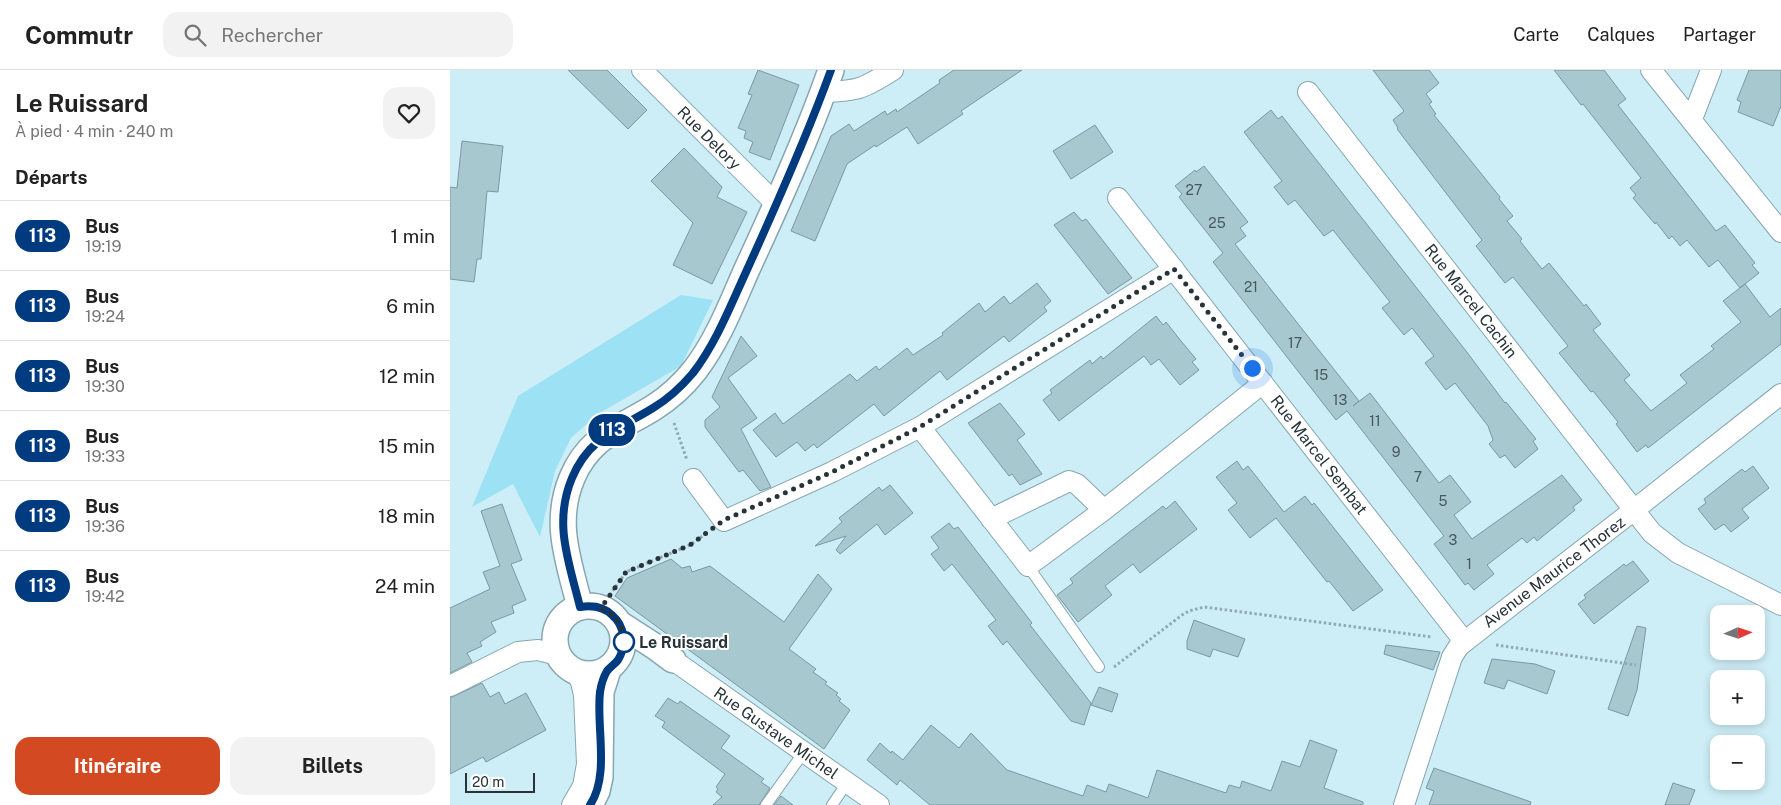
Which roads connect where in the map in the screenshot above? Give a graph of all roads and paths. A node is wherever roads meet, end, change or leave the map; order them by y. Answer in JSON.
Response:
{"nodes":[{"id":1,"x":642,"y":70,"type":"edge"},
{"id":2,"x":893,"y":70,"type":"edge"},
{"id":3,"x":1651,"y":70,"type":"edge"},
{"id":4,"x":1711,"y":70,"type":"edge"},
{"id":5,"x":827,"y":81,"type":"edge"},
{"id":6,"x":1308,"y":92,"type":"dead end"},
{"id":7,"x":1692,"y":119,"type":"junction"},
{"id":8,"x":1118,"y":198,"type":"dead end"},
{"id":9,"x":777,"y":205,"type":"junction"},
{"id":10,"x":1781,"y":232,"type":"edge"},
{"id":11,"x":1174,"y":269,"type":"junction"},
{"id":12,"x":1262,"y":383,"type":"junction"},
{"id":13,"x":1781,"y":394,"type":"edge"},
{"id":14,"x":666,"y":399,"type":"junction"},
{"id":15,"x":920,"y":427,"type":"junction"},
{"id":16,"x":693,"y":479,"type":"joint"},
{"id":17,"x":1104,"y":510,"type":"junction"},
{"id":18,"x":1634,"y":510,"type":"junction"},
{"id":19,"x":991,"y":519,"type":"junction"},
{"id":20,"x":724,"y":520,"type":"junction"},
{"id":21,"x":1028,"y":566,"type":"junction"},
{"id":22,"x":1781,"y":605,"type":"edge"},
{"id":23,"x":590,"y":607,"type":"junction"},
{"id":24,"x":620,"y":624,"type":"junction"},
{"id":25,"x":1464,"y":641,"type":"junction"},
{"id":26,"x":558,"y":655,"type":"junction"},
{"id":27,"x":673,"y":660,"type":"junction"},
{"id":28,"x":1636,"y":665,"type":"dead end"},
{"id":29,"x":612,"y":666,"type":"junction"},
{"id":30,"x":1100,"y":667,"type":"joint"},
{"id":31,"x":576,"y":672,"type":"junction"},
{"id":32,"x":450,"y":686,"type":"edge"},
{"id":33,"x":804,"y":752,"type":"junction"},
{"id":34,"x":848,"y":783,"type":"junction"},
{"id":35,"x":572,"y":805,"type":"edge"},
{"id":36,"x":590,"y":805,"type":"edge"},
{"id":37,"x":766,"y":805,"type":"edge"},
{"id":38,"x":832,"y":805,"type":"edge"},
{"id":39,"x":879,"y":805,"type":"edge"},
{"id":40,"x":1404,"y":805,"type":"edge"}],
"edges":[{"from":1,"to":9,"type":"street","name":"Rue Delory"},
{"from":2,"to":5,"type":"street"},
{"from":3,"to":7,"type":"street"},
{"from":4,"to":7,"type":"street"},
{"from":5,"to":9,"type":"street"},
{"from":6,"to":18,"type":"street","name":"Rue Marcel Cachin"},
{"from":7,"to":10,"type":"street"},
{"from":8,"to":11,"type":"street","name":"Rue Marcel Sembat"},
{"from":9,"to":14,"type":"street"},
{"from":11,"to":12,"type":"street","name":"Rue Marcel Sembat"},
{"from":11,"to":15,"type":"street"},
{"from":12,"to":17,"type":"street"},
{"from":12,"to":25,"type":"street","name":"Rue Marcel Sembat"},
{"from":13,"to":18,"type":"street","name":"Avenue Maurice Thorez"},
{"from":14,"to":16,"type":"path"},
{"from":14,"to":23,"type":"street"},
{"from":15,"to":19,"type":"street"},
{"from":15,"to":20,"type":"street"},
{"from":16,"to":20,"type":"street"},
{"from":17,"to":19,"type":"street"},
{"from":17,"to":21,"type":"street"},
{"from":18,"to":22,"type":"street","name":"Rue Marcel Cachin"},
{"from":18,"to":25,"type":"street","name":"Avenue Maurice Thorez"},
{"from":19,"to":21,"type":"street"},
{"from":20,"to":23,"type":"path"},
{"from":21,"to":30,"type":"lane"},
{"from":23,"to":24,"type":"street"},
{"from":23,"to":26,"type":"street"},
{"from":24,"to":27,"type":"street","name":"Rue Gustave Michel"},
{"from":24,"to":29,"type":"street"},
{"from":25,"to":28,"type":"path"},
{"from":25,"to":30,"type":"path"},
{"from":25,"to":40,"type":"street","name":"Avenue Maurice Thorez"},
{"from":26,"to":31,"type":"street"},
{"from":26,"to":32,"type":"street"},
{"from":27,"to":29,"type":"street","name":"Rue Gustave Michel"},
{"from":27,"to":33,"type":"street","name":"Rue Gustave Michel"},
{"from":29,"to":31,"type":"street"},
{"from":29,"to":36,"type":"street"},
{"from":31,"to":35,"type":"street"},
{"from":33,"to":34,"type":"street","name":"Rue Gustave Michel"},
{"from":33,"to":37,"type":"lane"},
{"from":34,"to":38,"type":"lane"},
{"from":34,"to":39,"type":"street","name":"Rue Gustave Michel"}]}
